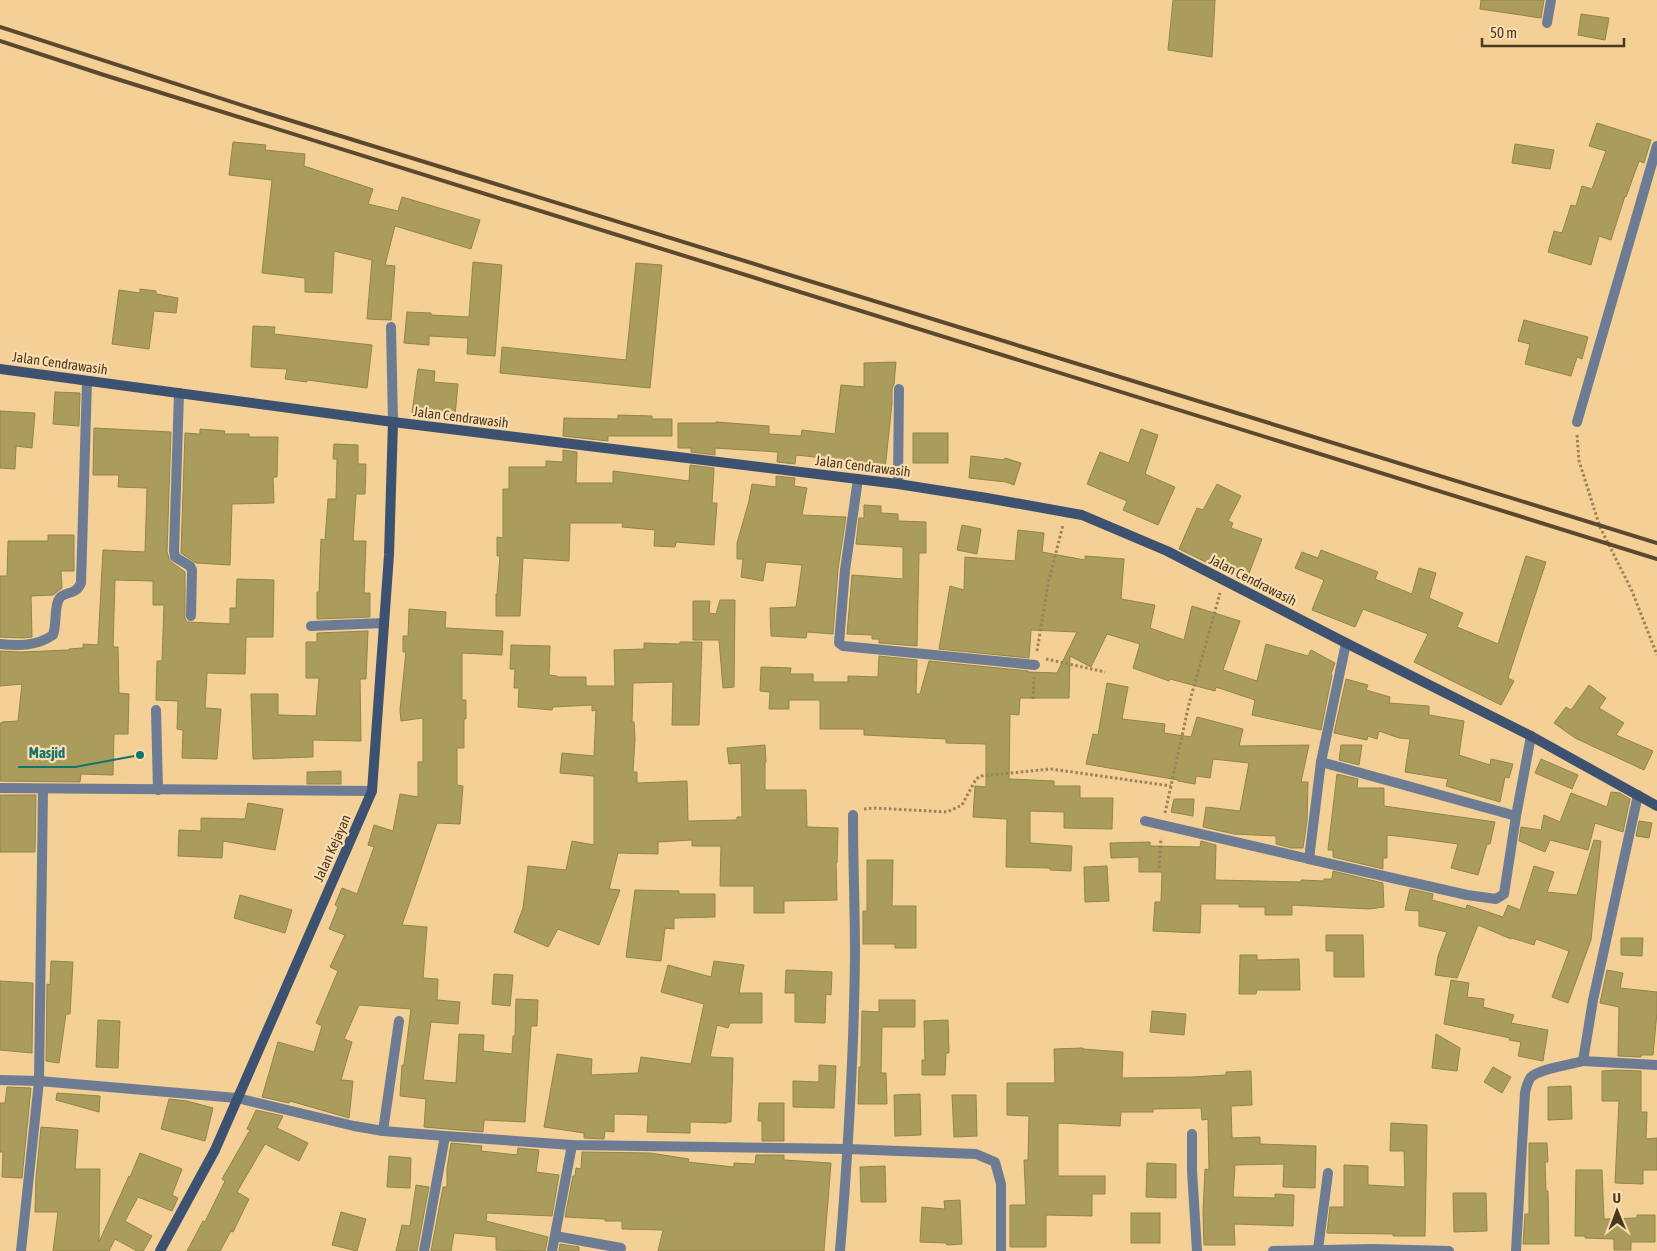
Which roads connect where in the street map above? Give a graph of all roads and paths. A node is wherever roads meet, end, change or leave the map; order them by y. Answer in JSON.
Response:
{"nodes":[{"id":1,"x":1551,"y":0,"type":"edge"},
{"id":2,"x":1547,"y":23,"type":"dead end"},
{"id":3,"x":1657,"y":146,"type":"edge"},
{"id":4,"x":391,"y":327,"type":"dead end"},
{"id":5,"x":0,"y":369,"type":"edge"},
{"id":6,"x":87,"y":381,"type":"junction"},
{"id":7,"x":900,"y":390,"type":"dead end"},
{"id":8,"x":179,"y":393,"type":"junction"},
{"id":9,"x":393,"y":422,"type":"junction"},
{"id":10,"x":1576,"y":422,"type":"joint"},
{"id":11,"x":858,"y":479,"type":"junction"},
{"id":12,"x":898,"y":484,"type":"junction"},
{"id":13,"x":1067,"y":512,"type":"junction"},
{"id":14,"x":1224,"y":580,"type":"junction"},
{"id":15,"x":191,"y":616,"type":"dead end"},
{"id":16,"x":384,"y":623,"type":"junction"},
{"id":17,"x":310,"y":626,"type":"dead end"},
{"id":18,"x":1346,"y":643,"type":"junction"},
{"id":19,"x":0,"y":644,"type":"edge"},
{"id":20,"x":1657,"y":655,"type":"edge"},
{"id":21,"x":1035,"y":661,"type":"junction"},
{"id":22,"x":1105,"y":672,"type":"dead end"},
{"id":23,"x":1033,"y":699,"type":"dead end"},
{"id":24,"x":156,"y":710,"type":"dead end"},
{"id":25,"x":1531,"y":736,"type":"junction"},
{"id":26,"x":1321,"y":762,"type":"junction"},
{"id":27,"x":1171,"y":786,"type":"junction"},
{"id":28,"x":0,"y":788,"type":"edge"},
{"id":29,"x":43,"y":789,"type":"junction"},
{"id":30,"x":158,"y":790,"type":"junction"},
{"id":31,"x":372,"y":791,"type":"junction"},
{"id":32,"x":1638,"y":795,"type":"junction"},
{"id":33,"x":1657,"y":806,"type":"edge"},
{"id":34,"x":853,"y":815,"type":"joint"},
{"id":35,"x":1516,"y":816,"type":"junction"},
{"id":36,"x":1145,"y":821,"type":"dead end"},
{"id":37,"x":1162,"y":825,"type":"junction"},
{"id":38,"x":1309,"y":859,"type":"junction"},
{"id":39,"x":1158,"y":868,"type":"dead end"},
{"id":40,"x":399,"y":1021,"type":"dead end"},
{"id":41,"x":1583,"y":1061,"type":"junction"},
{"id":42,"x":1657,"y":1065,"type":"edge"},
{"id":43,"x":0,"y":1080,"type":"edge"},
{"id":44,"x":39,"y":1081,"type":"junction"},
{"id":45,"x":237,"y":1098,"type":"junction"},
{"id":46,"x":383,"y":1131,"type":"junction"},
{"id":47,"x":1192,"y":1134,"type":"dead end"},
{"id":48,"x":445,"y":1136,"type":"junction"},
{"id":49,"x":572,"y":1145,"type":"junction"},
{"id":50,"x":848,"y":1149,"type":"junction"},
{"id":51,"x":1328,"y":1172,"type":"dead end"},
{"id":52,"x":554,"y":1236,"type":"junction"},
{"id":53,"x":621,"y":1248,"type":"dead end"},
{"id":54,"x":1318,"y":1249,"type":"junction"},
{"id":55,"x":22,"y":1251,"type":"edge"},
{"id":56,"x":160,"y":1251,"type":"edge"},
{"id":57,"x":424,"y":1251,"type":"edge"},
{"id":58,"x":552,"y":1251,"type":"edge"},
{"id":59,"x":840,"y":1251,"type":"edge"},
{"id":60,"x":1001,"y":1251,"type":"edge"},
{"id":61,"x":1196,"y":1251,"type":"edge"},
{"id":62,"x":1201,"y":1251,"type":"edge"},
{"id":63,"x":1273,"y":1251,"type":"edge"},
{"id":64,"x":1449,"y":1251,"type":"edge"},
{"id":65,"x":1516,"y":1251,"type":"edge"}],
"edges":[{"from":1,"to":2,"type":"street"},
{"from":3,"to":10,"type":"street"},
{"from":4,"to":9,"type":"street"},
{"from":5,"to":6,"type":"main road","name":"Jalan Cendrawasih"},
{"from":6,"to":8,"type":"main road","name":"Jalan Cendrawasih"},
{"from":6,"to":19,"type":"street"},
{"from":7,"to":12,"type":"street"},
{"from":8,"to":9,"type":"main road","name":"Jalan Cendrawasih"},
{"from":8,"to":15,"type":"street"},
{"from":9,"to":11,"type":"main road","name":"Jalan Cendrawasih"},
{"from":9,"to":16,"type":"main road","name":"Jalan Kejayan"},
{"from":10,"to":20,"type":"path"},
{"from":11,"to":12,"type":"main road","name":"Jalan Cendrawasih"},
{"from":11,"to":21,"type":"street"},
{"from":12,"to":13,"type":"main road","name":"Jalan Cendrawasih"},
{"from":13,"to":14,"type":"main road","name":"Jalan Cendrawasih"},
{"from":13,"to":21,"type":"path"},
{"from":14,"to":18,"type":"main road","name":"Jalan Cendrawasih"},
{"from":14,"to":27,"type":"path"},
{"from":16,"to":17,"type":"street"},
{"from":16,"to":31,"type":"main road","name":"Jalan Kejayan"},
{"from":18,"to":25,"type":"main road","name":"Jalan Cendrawasih"},
{"from":18,"to":26,"type":"street"},
{"from":21,"to":22,"type":"path"},
{"from":21,"to":23,"type":"path"},
{"from":24,"to":30,"type":"street"},
{"from":25,"to":32,"type":"main road","name":"Jalan Cendrawasih"},
{"from":25,"to":35,"type":"street"},
{"from":26,"to":35,"type":"street"},
{"from":26,"to":38,"type":"street"},
{"from":27,"to":34,"type":"path"},
{"from":27,"to":37,"type":"path"},
{"from":28,"to":29,"type":"street"},
{"from":29,"to":30,"type":"street"},
{"from":29,"to":44,"type":"street"},
{"from":30,"to":31,"type":"street"},
{"from":31,"to":45,"type":"main road","name":"Jalan Kejayan"},
{"from":32,"to":33,"type":"main road","name":"Jalan Cendrawasih"},
{"from":32,"to":41,"type":"street"},
{"from":34,"to":50,"type":"street"},
{"from":35,"to":38,"type":"street"},
{"from":36,"to":37,"type":"street"},
{"from":37,"to":38,"type":"street"},
{"from":37,"to":39,"type":"path"},
{"from":40,"to":46,"type":"street"},
{"from":41,"to":42,"type":"street"},
{"from":41,"to":65,"type":"street"},
{"from":43,"to":44,"type":"street"},
{"from":44,"to":45,"type":"street"},
{"from":44,"to":55,"type":"street"},
{"from":45,"to":46,"type":"street"},
{"from":45,"to":56,"type":"main road","name":"Jalan Kejayan"},
{"from":46,"to":48,"type":"street"},
{"from":47,"to":61,"type":"street"},
{"from":48,"to":49,"type":"street"},
{"from":48,"to":57,"type":"street"},
{"from":49,"to":50,"type":"street"},
{"from":49,"to":52,"type":"street"},
{"from":50,"to":59,"type":"street"},
{"from":50,"to":60,"type":"street"},
{"from":51,"to":54,"type":"street"},
{"from":52,"to":53,"type":"street"},
{"from":52,"to":58,"type":"street"},
{"from":54,"to":63,"type":"street"},
{"from":54,"to":64,"type":"street"},
{"from":61,"to":62,"type":"street"}]}
